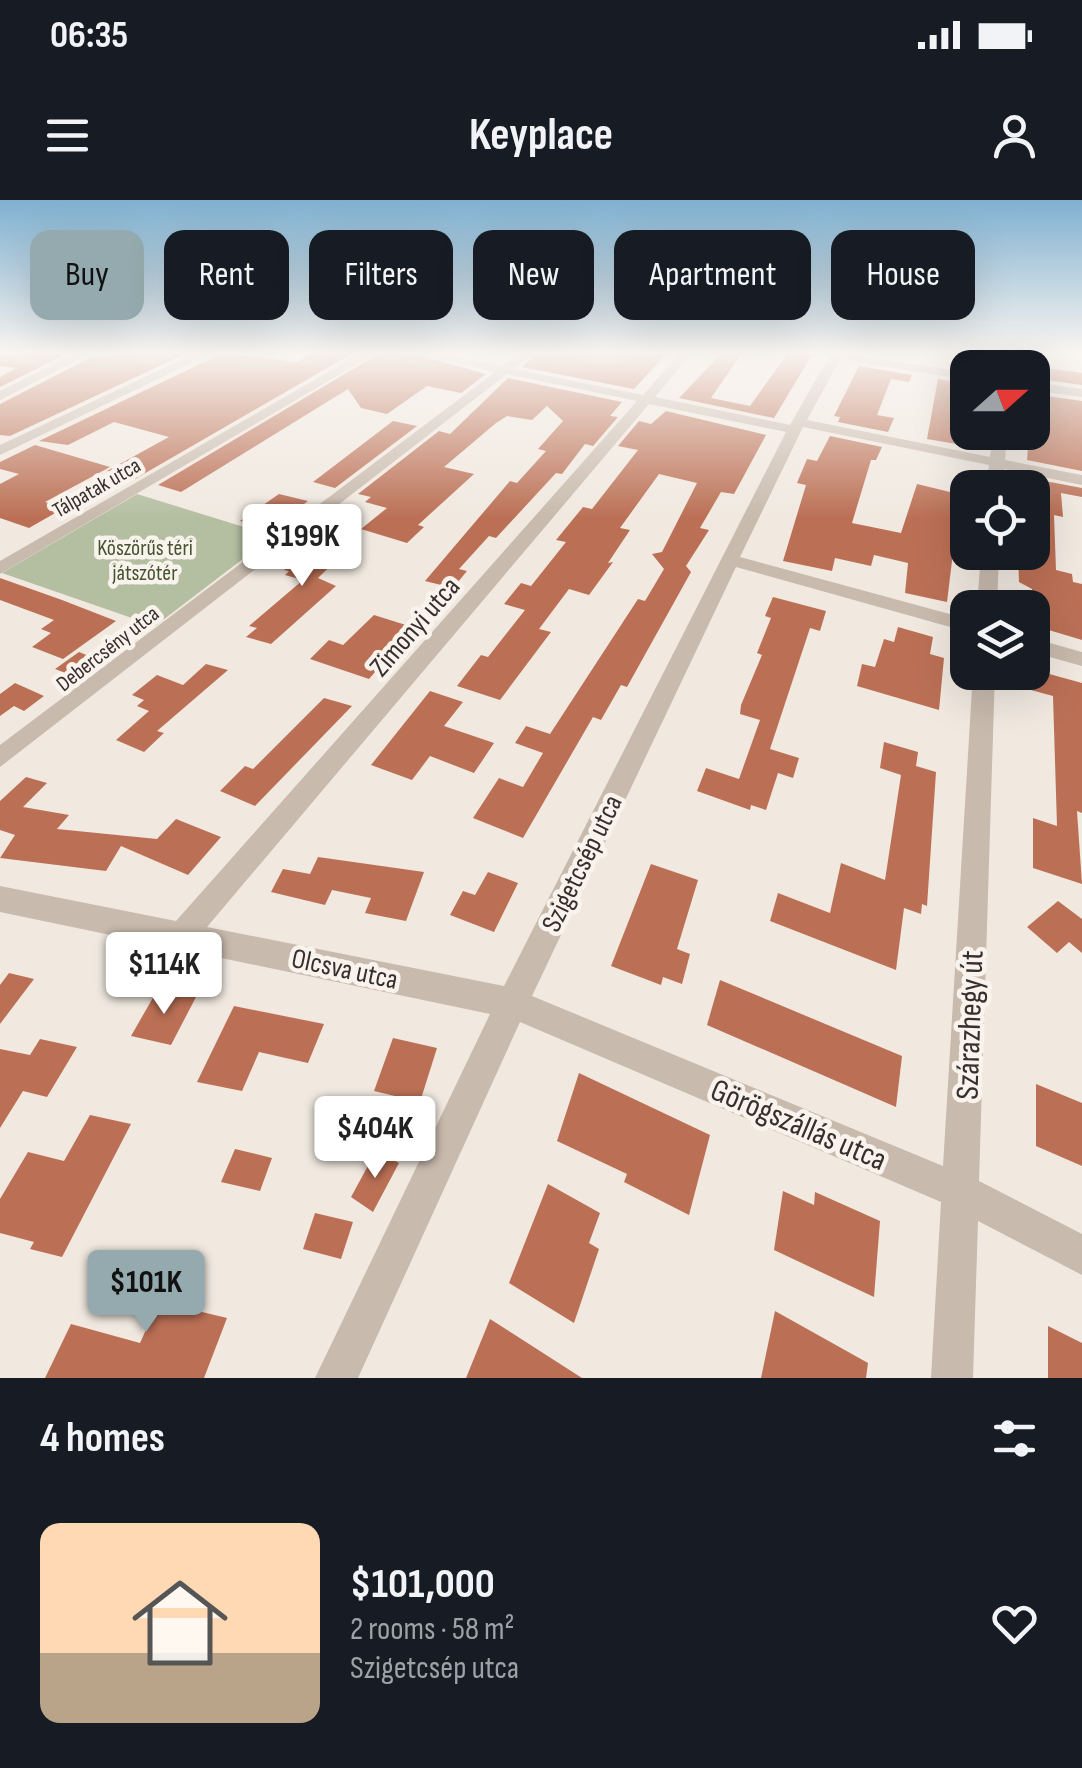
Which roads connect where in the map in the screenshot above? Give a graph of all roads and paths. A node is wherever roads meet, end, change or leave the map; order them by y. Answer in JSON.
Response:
{"nodes":[{"id":1,"x":90,"y":408,"type":"edge"},
{"id":2,"x":275,"y":408,"type":"edge"},
{"id":3,"x":456,"y":408,"type":"edge"},
{"id":4,"x":639,"y":408,"type":"edge"},
{"id":5,"x":692,"y":408,"type":"edge"},
{"id":6,"x":806,"y":408,"type":"edge"},
{"id":7,"x":796,"y":426,"type":"junction"},
{"id":8,"x":997,"y":450,"type":"edge"},
{"id":9,"x":0,"y":451,"type":"edge"},
{"id":10,"x":995,"y":461,"type":"junction"},
{"id":11,"x":995,"y":470,"type":"edge"},
{"id":12,"x":1082,"y":480,"type":"edge"},
{"id":13,"x":0,"y":542,"type":"edge"},
{"id":14,"x":38,"y":546,"type":"junction"},
{"id":15,"x":730,"y":560,"type":"junction"},
{"id":16,"x":0,"y":569,"type":"edge"},
{"id":17,"x":950,"y":621,"type":"edge"},
{"id":18,"x":1050,"y":650,"type":"edge"},
{"id":19,"x":1082,"y":659,"type":"edge"},
{"id":20,"x":983,"y":690,"type":"edge"},
{"id":21,"x":0,"y":758,"type":"edge"},
{"id":22,"x":0,"y":899,"type":"edge"},
{"id":23,"x":183,"y":934,"type":"junction"},
{"id":24,"x":512,"y":1002,"type":"junction"},
{"id":25,"x":963,"y":1193,"type":"junction"},
{"id":26,"x":1082,"y":1255,"type":"edge"},
{"id":27,"x":336,"y":1378,"type":"edge"},
{"id":28,"x":952,"y":1378,"type":"edge"}],
"edges":[{"from":1,"to":9,"type":"street"},
{"from":2,"to":14,"type":"street","name":"Tálpatak utca"},
{"from":3,"to":21,"type":"street","name":"Debercsény utca"},
{"from":4,"to":23,"type":"street","name":"Zimonyi utca"},
{"from":5,"to":7,"type":"street"},
{"from":6,"to":7,"type":"street","name":"Szigetcsép utca"},
{"from":7,"to":10,"type":"street"},
{"from":7,"to":15,"type":"street","name":"Szigetcsép utca"},
{"from":8,"to":10,"type":"street"},
{"from":10,"to":11,"type":"street"},
{"from":10,"to":12,"type":"street"},
{"from":13,"to":14,"type":"street"},
{"from":14,"to":16,"type":"street","name":"Tálpatak utca"},
{"from":15,"to":17,"type":"street"},
{"from":15,"to":24,"type":"street","name":"Szigetcsép utca"},
{"from":18,"to":19,"type":"street"},
{"from":20,"to":25,"type":"street","name":"Szárazhegy út"},
{"from":22,"to":23,"type":"street","name":"Olcsva utca"},
{"from":23,"to":24,"type":"street","name":"Olcsva utca"},
{"from":24,"to":25,"type":"street","name":"Görögszállás utca"},
{"from":24,"to":27,"type":"street","name":"Szigetcsép utca"},
{"from":25,"to":26,"type":"street","name":"Görögszállás utca"},
{"from":25,"to":28,"type":"street","name":"Szárazhegy út"}]}
